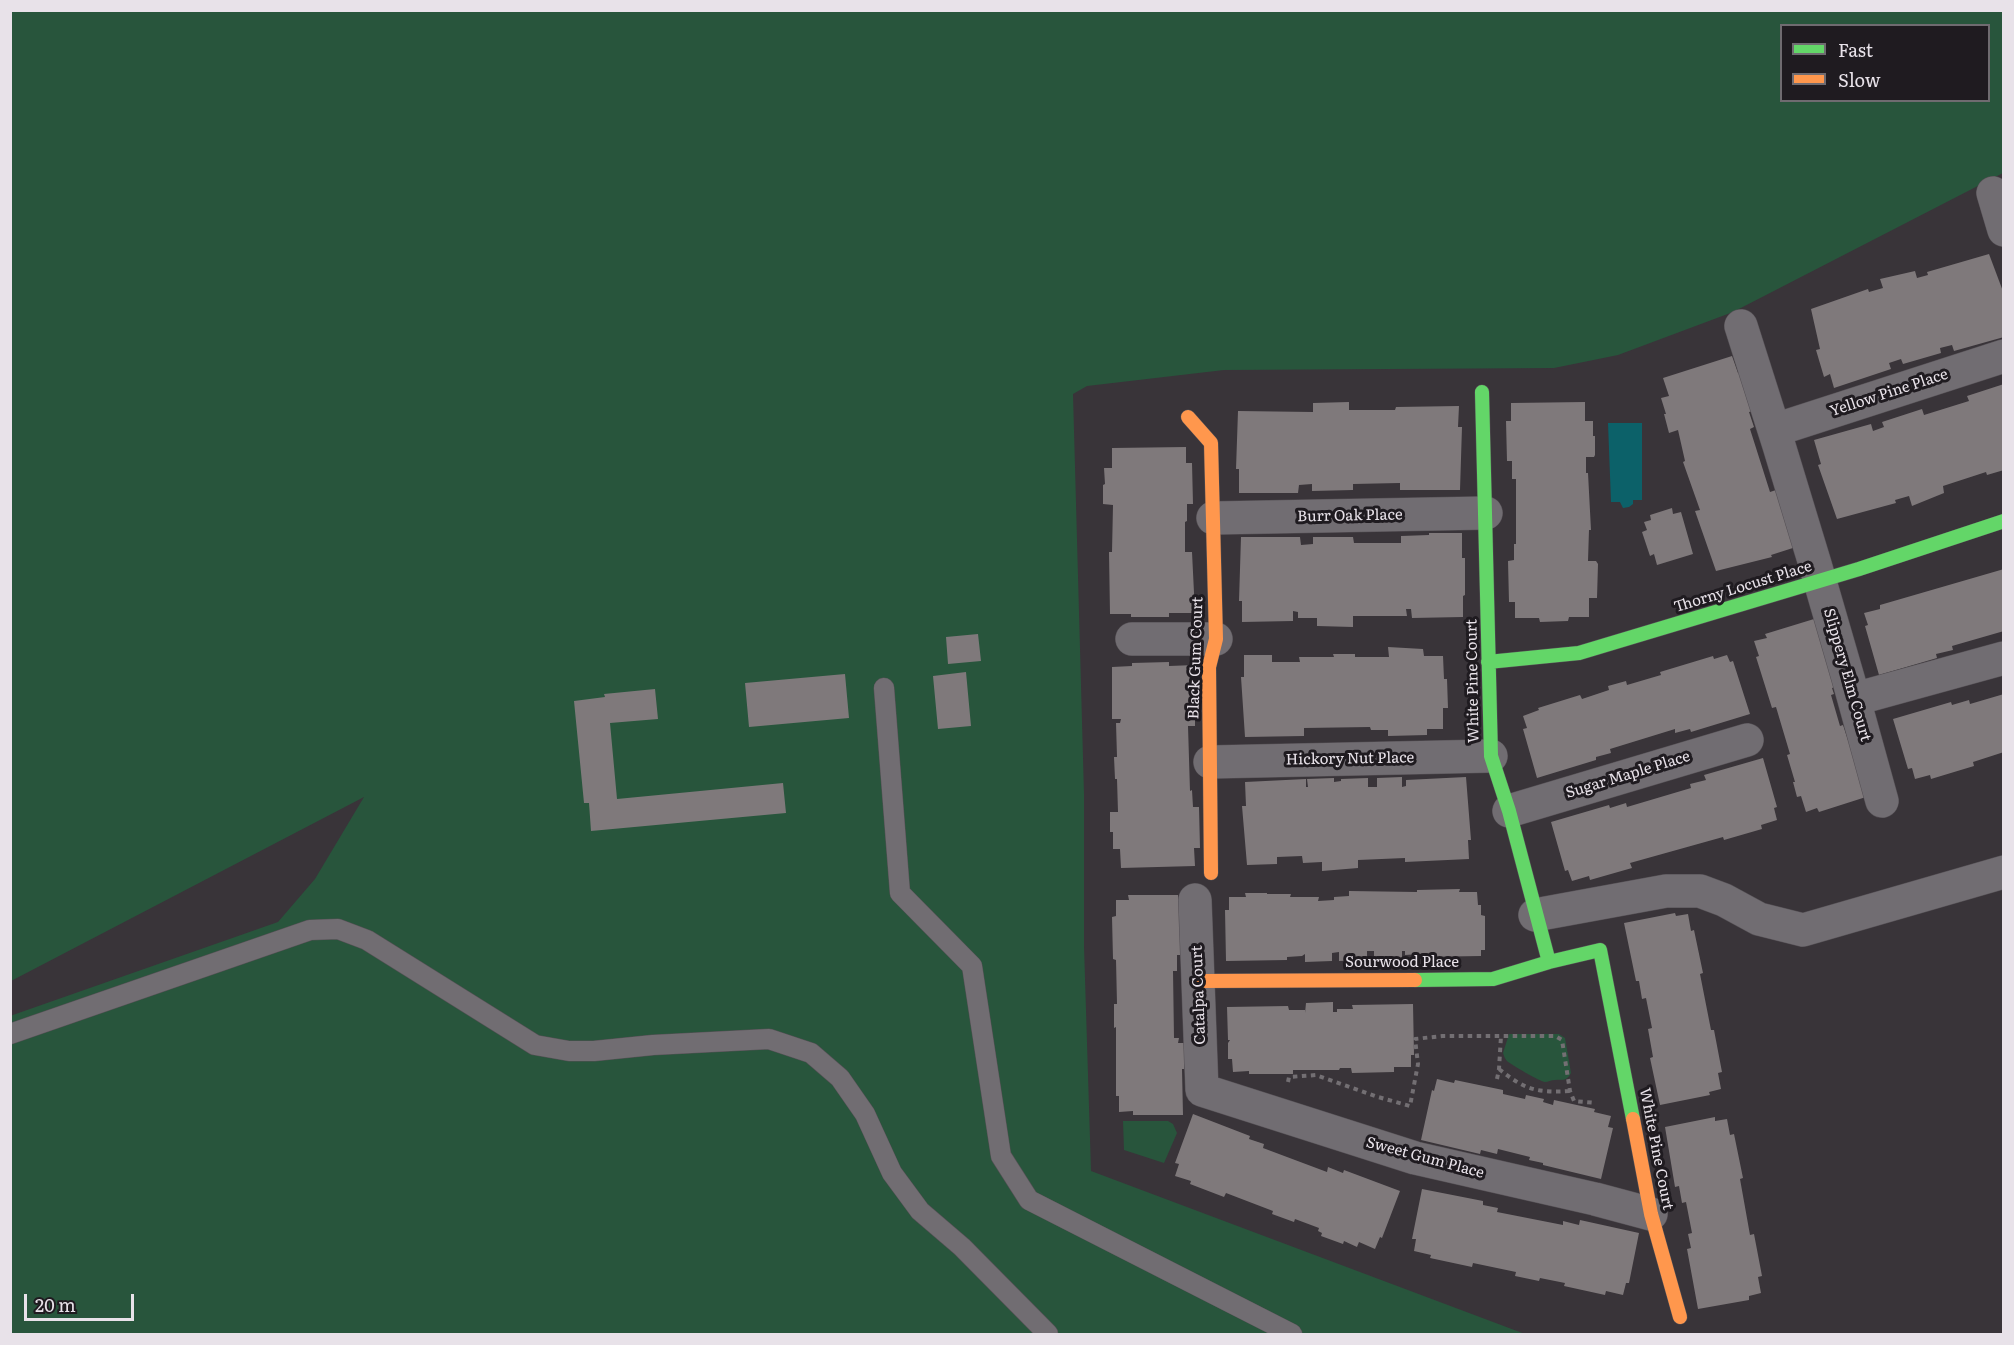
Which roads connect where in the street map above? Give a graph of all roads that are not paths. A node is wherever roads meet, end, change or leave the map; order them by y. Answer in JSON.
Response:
{"nodes":[{"id":1,"x":1993,"y":193,"type":"dead end"},
{"id":2,"x":2004,"y":230,"type":"edge"},
{"id":3,"x":1741,"y":326,"type":"dead end"},
{"id":4,"x":2004,"y":356,"type":"edge"},
{"id":5,"x":1482,"y":392,"type":"dead end"},
{"id":6,"x":1188,"y":417,"type":"dead end"},
{"id":7,"x":1775,"y":430,"type":"junction"},
{"id":8,"x":1486,"y":513,"type":"junction"},
{"id":9,"x":1213,"y":518,"type":"junction"},
{"id":10,"x":2004,"y":521,"type":"edge"},
{"id":11,"x":1820,"y":581,"type":"junction"},
{"id":12,"x":1132,"y":639,"type":"dead end"},
{"id":13,"x":1216,"y":639,"type":"junction"},
{"id":14,"x":2004,"y":658,"type":"edge"},
{"id":15,"x":1488,"y":662,"type":"junction"},
{"id":16,"x":884,"y":688,"type":"dead end"},
{"id":17,"x":1855,"y":699,"type":"junction"},
{"id":18,"x":1747,"y":740,"type":"dead end"},
{"id":19,"x":1491,"y":756,"type":"junction"},
{"id":20,"x":1210,"y":762,"type":"junction"},
{"id":21,"x":1882,"y":801,"type":"dead end"},
{"id":22,"x":1509,"y":811,"type":"junction"},
{"id":23,"x":2004,"y":872,"type":"edge"},
{"id":24,"x":1203,"y":886,"type":"joint"},
{"id":25,"x":1535,"y":915,"type":"junction"},
{"id":26,"x":1600,"y":950,"type":"joint"},
{"id":27,"x":1549,"y":962,"type":"junction"},
{"id":28,"x":1199,"y":981,"type":"junction"},
{"id":29,"x":10,"y":1034,"type":"edge"},
{"id":30,"x":1202,"y":1090,"type":"joint"},
{"id":31,"x":1651,"y":1214,"type":"junction"},
{"id":32,"x":1680,"y":1317,"type":"dead end"},
{"id":33,"x":1048,"y":1335,"type":"edge"},
{"id":34,"x":1292,"y":1335,"type":"edge"}],
"edges":[{"from":1,"to":2,"type":"street"},
{"from":3,"to":7,"type":"street","name":"Slippery Elm Court"},
{"from":4,"to":7,"type":"street","name":"Yellow Pine Place"},
{"from":5,"to":8,"type":"street","name":"White Pine Court"},
{"from":6,"to":9,"type":"street","name":"Black Gum Court"},
{"from":7,"to":11,"type":"street","name":"Slippery Elm Court"},
{"from":8,"to":9,"type":"street","name":"Burr Oak Place"},
{"from":8,"to":15,"type":"street","name":"White Pine Court"},
{"from":9,"to":13,"type":"street","name":"Black Gum Court"},
{"from":10,"to":11,"type":"street","name":"Thorny Locust Place"},
{"from":11,"to":15,"type":"street","name":"Thorny Locust Place"},
{"from":11,"to":17,"type":"street","name":"Slippery Elm Court"},
{"from":12,"to":13,"type":"street"},
{"from":13,"to":20,"type":"street","name":"Black Gum Court"},
{"from":14,"to":17,"type":"street"},
{"from":15,"to":19,"type":"street","name":"White Pine Court"},
{"from":16,"to":34,"type":"lane"},
{"from":17,"to":21,"type":"street","name":"Slippery Elm Court"},
{"from":18,"to":22,"type":"street","name":"Sugar Maple Place"},
{"from":19,"to":20,"type":"street","name":"Hickory Nut Place"},
{"from":19,"to":22,"type":"street","name":"White Pine Court"},
{"from":20,"to":24,"type":"street","name":"Black Gum Court"},
{"from":22,"to":25,"type":"street","name":"White Pine Court"},
{"from":23,"to":25,"type":"street"},
{"from":24,"to":28,"type":"street","name":"Catalpa Court"},
{"from":25,"to":27,"type":"street","name":"White Pine Court"},
{"from":26,"to":27,"type":"street","name":"Sourwood Place"},
{"from":26,"to":31,"type":"street","name":"White Pine Court"},
{"from":27,"to":28,"type":"street","name":"Sourwood Place"},
{"from":28,"to":30,"type":"street","name":"Catalpa Court"},
{"from":29,"to":33,"type":"lane"},
{"from":30,"to":31,"type":"street","name":"Sweet Gum Place"},
{"from":31,"to":32,"type":"street","name":"White Pine Court"}]}
